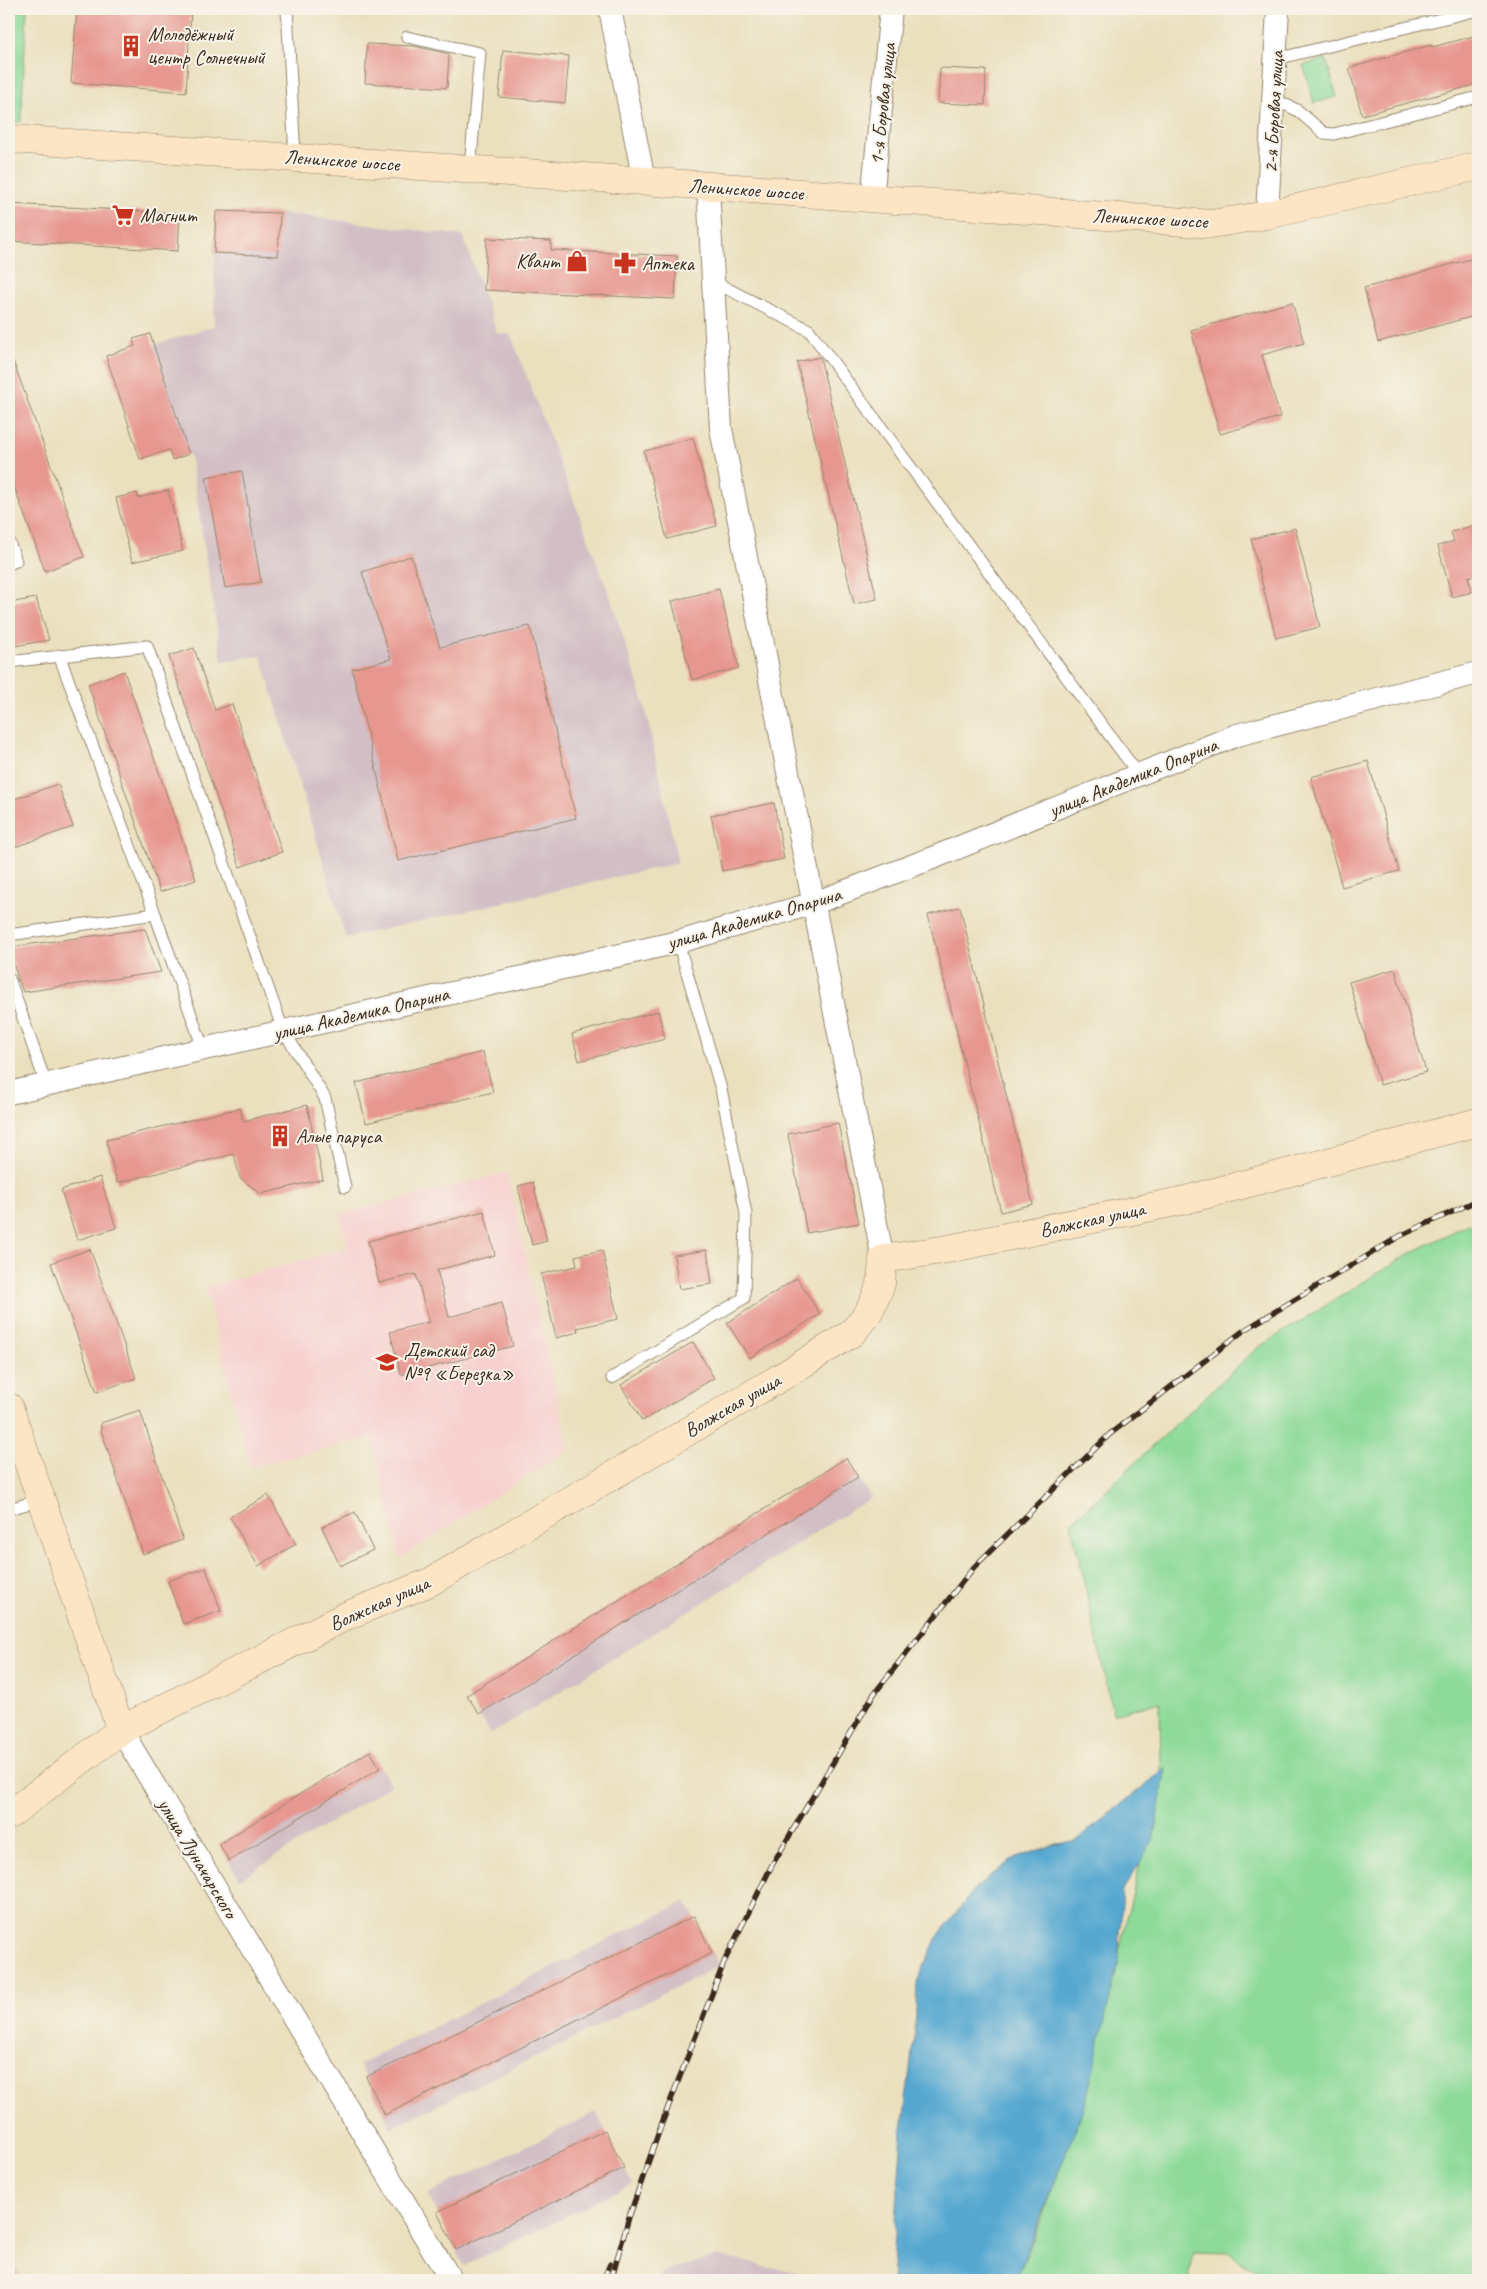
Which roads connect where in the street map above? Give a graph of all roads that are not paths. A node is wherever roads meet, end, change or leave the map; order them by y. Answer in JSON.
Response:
{"nodes":[{"id":1,"x":287,"y":9,"type":"edge"},
{"id":2,"x":610,"y":9,"type":"edge"},
{"id":3,"x":891,"y":9,"type":"edge"},
{"id":4,"x":1278,"y":9,"type":"edge"},
{"id":5,"x":1478,"y":10,"type":"edge"},
{"id":6,"x":407,"y":37,"type":"dead end"},
{"id":7,"x":1276,"y":59,"type":"junction"},
{"id":8,"x":1478,"y":97,"type":"edge"},
{"id":9,"x":1274,"y":99,"type":"junction"},
{"id":10,"x":9,"y":139,"type":"edge"},
{"id":11,"x":295,"y":156,"type":"junction"},
{"id":12,"x":1478,"y":166,"type":"edge"},
{"id":13,"x":470,"y":169,"type":"junction"},
{"id":14,"x":644,"y":181,"type":"junction"},
{"id":15,"x":708,"y":187,"type":"junction"},
{"id":16,"x":872,"y":199,"type":"junction"},
{"id":17,"x":1268,"y":215,"type":"junction"},
{"id":18,"x":714,"y":282,"type":"junction"},
{"id":19,"x":9,"y":542,"type":"edge"},
{"id":20,"x":9,"y":564,"type":"edge"},
{"id":21,"x":59,"y":655,"type":"junction"},
{"id":22,"x":9,"y":662,"type":"edge"},
{"id":23,"x":1478,"y":673,"type":"edge"},
{"id":24,"x":1139,"y":775,"type":"junction"},
{"id":25,"x":815,"y":903,"type":"junction"},
{"id":26,"x":155,"y":914,"type":"junction"},
{"id":27,"x":9,"y":935,"type":"edge"},
{"id":28,"x":678,"y":942,"type":"junction"},
{"id":29,"x":9,"y":978,"type":"edge"},
{"id":30,"x":283,"y":1030,"type":"junction"},
{"id":31,"x":203,"y":1048,"type":"junction"},
{"id":32,"x":46,"y":1084,"type":"junction"},
{"id":33,"x":9,"y":1093,"type":"edge"},
{"id":34,"x":1478,"y":1122,"type":"edge"},
{"id":35,"x":345,"y":1187,"type":"dead end"},
{"id":36,"x":884,"y":1259,"type":"junction"},
{"id":37,"x":612,"y":1378,"type":"dead end"},
{"id":38,"x":9,"y":1407,"type":"edge"},
{"id":39,"x":42,"y":1500,"type":"junction"},
{"id":40,"x":9,"y":1508,"type":"edge"},
{"id":41,"x":121,"y":1730,"type":"junction"},
{"id":42,"x":9,"y":1815,"type":"edge"},
{"id":43,"x":451,"y":2280,"type":"edge"}],
"edges":[{"from":1,"to":11,"type":"lane"},
{"from":2,"to":14,"type":"street"},
{"from":3,"to":16,"type":"street","name":"1-я Боровая улица"},
{"from":4,"to":7,"type":"street","name":"2-я Боровая улица"},
{"from":5,"to":7,"type":"lane"},
{"from":6,"to":13,"type":"lane"},
{"from":7,"to":9,"type":"street","name":"2-я Боровая улица"},
{"from":8,"to":9,"type":"lane"},
{"from":9,"to":17,"type":"street","name":"2-я Боровая улица"},
{"from":10,"to":11,"type":"street","name":"Ленинское шоссе"},
{"from":11,"to":13,"type":"street","name":"Ленинское шоссе"},
{"from":12,"to":17,"type":"street","name":"Ленинское шоссе"},
{"from":13,"to":14,"type":"street","name":"Ленинское шоссе"},
{"from":14,"to":15,"type":"street","name":"Ленинское шоссе"},
{"from":15,"to":16,"type":"street","name":"Ленинское шоссе"},
{"from":15,"to":18,"type":"street"},
{"from":16,"to":17,"type":"street","name":"Ленинское шоссе"},
{"from":18,"to":24,"type":"lane"},
{"from":18,"to":25,"type":"street"},
{"from":19,"to":20,"type":"lane"},
{"from":21,"to":22,"type":"lane"},
{"from":21,"to":26,"type":"lane"},
{"from":21,"to":30,"type":"lane"},
{"from":23,"to":24,"type":"street","name":"улица Академика Опарина"},
{"from":24,"to":25,"type":"street","name":"улица Академика Опарина"},
{"from":25,"to":28,"type":"street","name":"улица Академика Опарина"},
{"from":25,"to":36,"type":"street"},
{"from":26,"to":27,"type":"lane"},
{"from":26,"to":31,"type":"lane"},
{"from":28,"to":30,"type":"street","name":"улица Академика Опарина"},
{"from":28,"to":37,"type":"lane"},
{"from":29,"to":32,"type":"lane"},
{"from":30,"to":31,"type":"street","name":"улица Академика Опарина"},
{"from":30,"to":35,"type":"lane"},
{"from":31,"to":32,"type":"street","name":"улица Академика Опарина"},
{"from":32,"to":33,"type":"street","name":"улица Академика Опарина"},
{"from":34,"to":36,"type":"street","name":"Волжская улица"},
{"from":36,"to":41,"type":"street","name":"Волжская улица"},
{"from":38,"to":39,"type":"street","name":"улица Луначарского"},
{"from":39,"to":40,"type":"lane"},
{"from":39,"to":41,"type":"street","name":"улица Луначарского"},
{"from":41,"to":42,"type":"street","name":"Волжская улица"},
{"from":41,"to":43,"type":"street","name":"улица Луначарского"}]}
